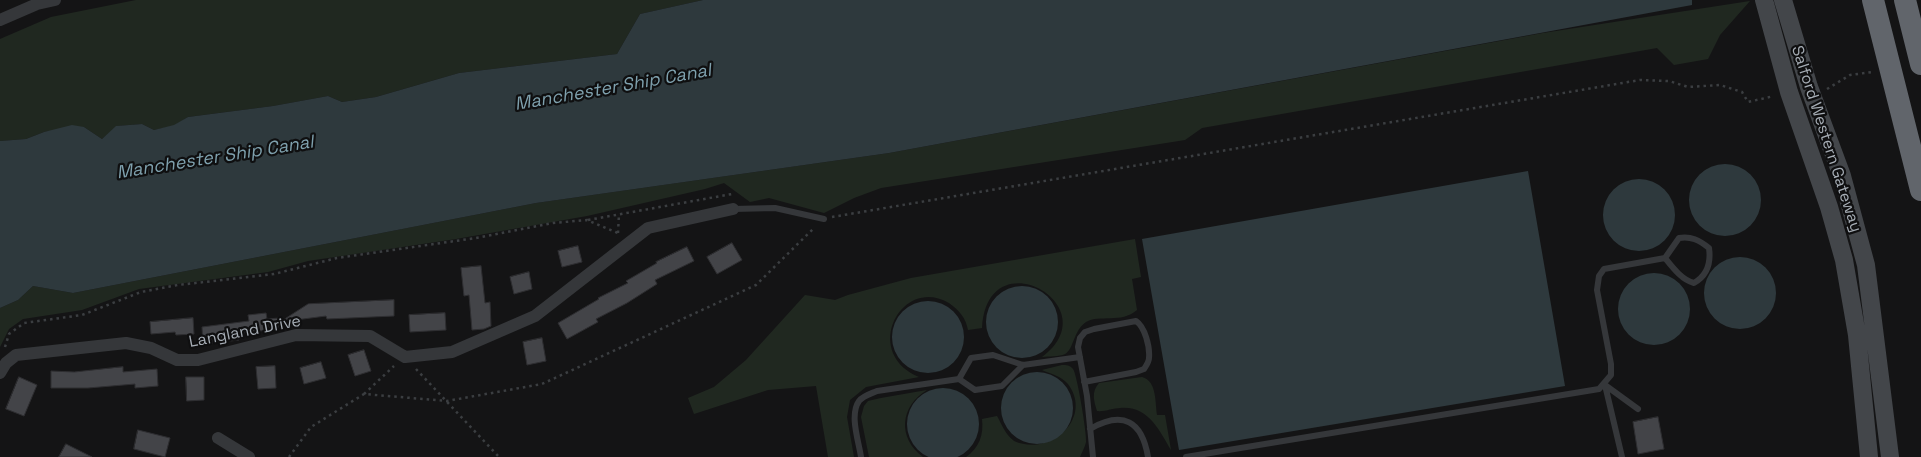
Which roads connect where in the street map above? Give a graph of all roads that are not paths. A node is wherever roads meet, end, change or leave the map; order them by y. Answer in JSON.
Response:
{"nodes":[{"id":1,"x":56,"y":0,"type":"edge"},
{"id":2,"x":1764,"y":0,"type":"edge"},
{"id":3,"x":1784,"y":0,"type":"edge"},
{"id":4,"x":1873,"y":0,"type":"edge"},
{"id":5,"x":1905,"y":0,"type":"edge"},
{"id":6,"x":0,"y":20,"type":"edge"},
{"id":7,"x":1921,"y":64,"type":"edge"},
{"id":8,"x":1921,"y":190,"type":"edge"},
{"id":9,"x":733,"y":209,"type":"joint"},
{"id":10,"x":824,"y":218,"type":"road end"},
{"id":11,"x":1665,"y":258,"type":"junction"},
{"id":12,"x":1080,"y":358,"type":"junction"},
{"id":13,"x":1023,"y":365,"type":"junction"},
{"id":14,"x":3,"y":368,"type":"edge"},
{"id":15,"x":959,"y":379,"type":"junction"},
{"id":16,"x":1084,"y":382,"type":"junction"},
{"id":17,"x":1605,"y":385,"type":"junction"},
{"id":18,"x":1638,"y":409,"type":"dead end"},
{"id":19,"x":1090,"y":429,"type":"junction"},
{"id":20,"x":218,"y":438,"type":"dead end"},
{"id":21,"x":249,"y":457,"type":"edge"},
{"id":22,"x":861,"y":457,"type":"edge"},
{"id":23,"x":1093,"y":457,"type":"edge"},
{"id":24,"x":1148,"y":457,"type":"edge"},
{"id":25,"x":1186,"y":457,"type":"edge"},
{"id":26,"x":1622,"y":457,"type":"edge"},
{"id":27,"x":1870,"y":457,"type":"edge"},
{"id":28,"x":1890,"y":457,"type":"edge"}],
"edges":[{"from":1,"to":6,"type":"street"},
{"from":2,"to":27,"type":"street","name":"Salford Western Gateway"},
{"from":3,"to":28,"type":"street","name":"Salford Western Gateway"},
{"from":4,"to":8,"type":"highway"},
{"from":5,"to":7,"type":"highway"},
{"from":9,"to":10,"type":"lane"},
{"from":9,"to":14,"type":"street","name":"Langland Drive"},
{"from":11,"to":11,"type":"lane"},
{"from":11,"to":17,"type":"lane"},
{"from":12,"to":13,"type":"lane"},
{"from":12,"to":16,"type":"lane"},
{"from":12,"to":16,"type":"lane"},
{"from":13,"to":15,"type":"lane"},
{"from":13,"to":15,"type":"lane"},
{"from":15,"to":22,"type":"lane"},
{"from":16,"to":19,"type":"lane"},
{"from":17,"to":18,"type":"lane"},
{"from":17,"to":25,"type":"lane"},
{"from":17,"to":26,"type":"lane"},
{"from":19,"to":23,"type":"lane"},
{"from":19,"to":24,"type":"lane"},
{"from":20,"to":21,"type":"street"}]}
